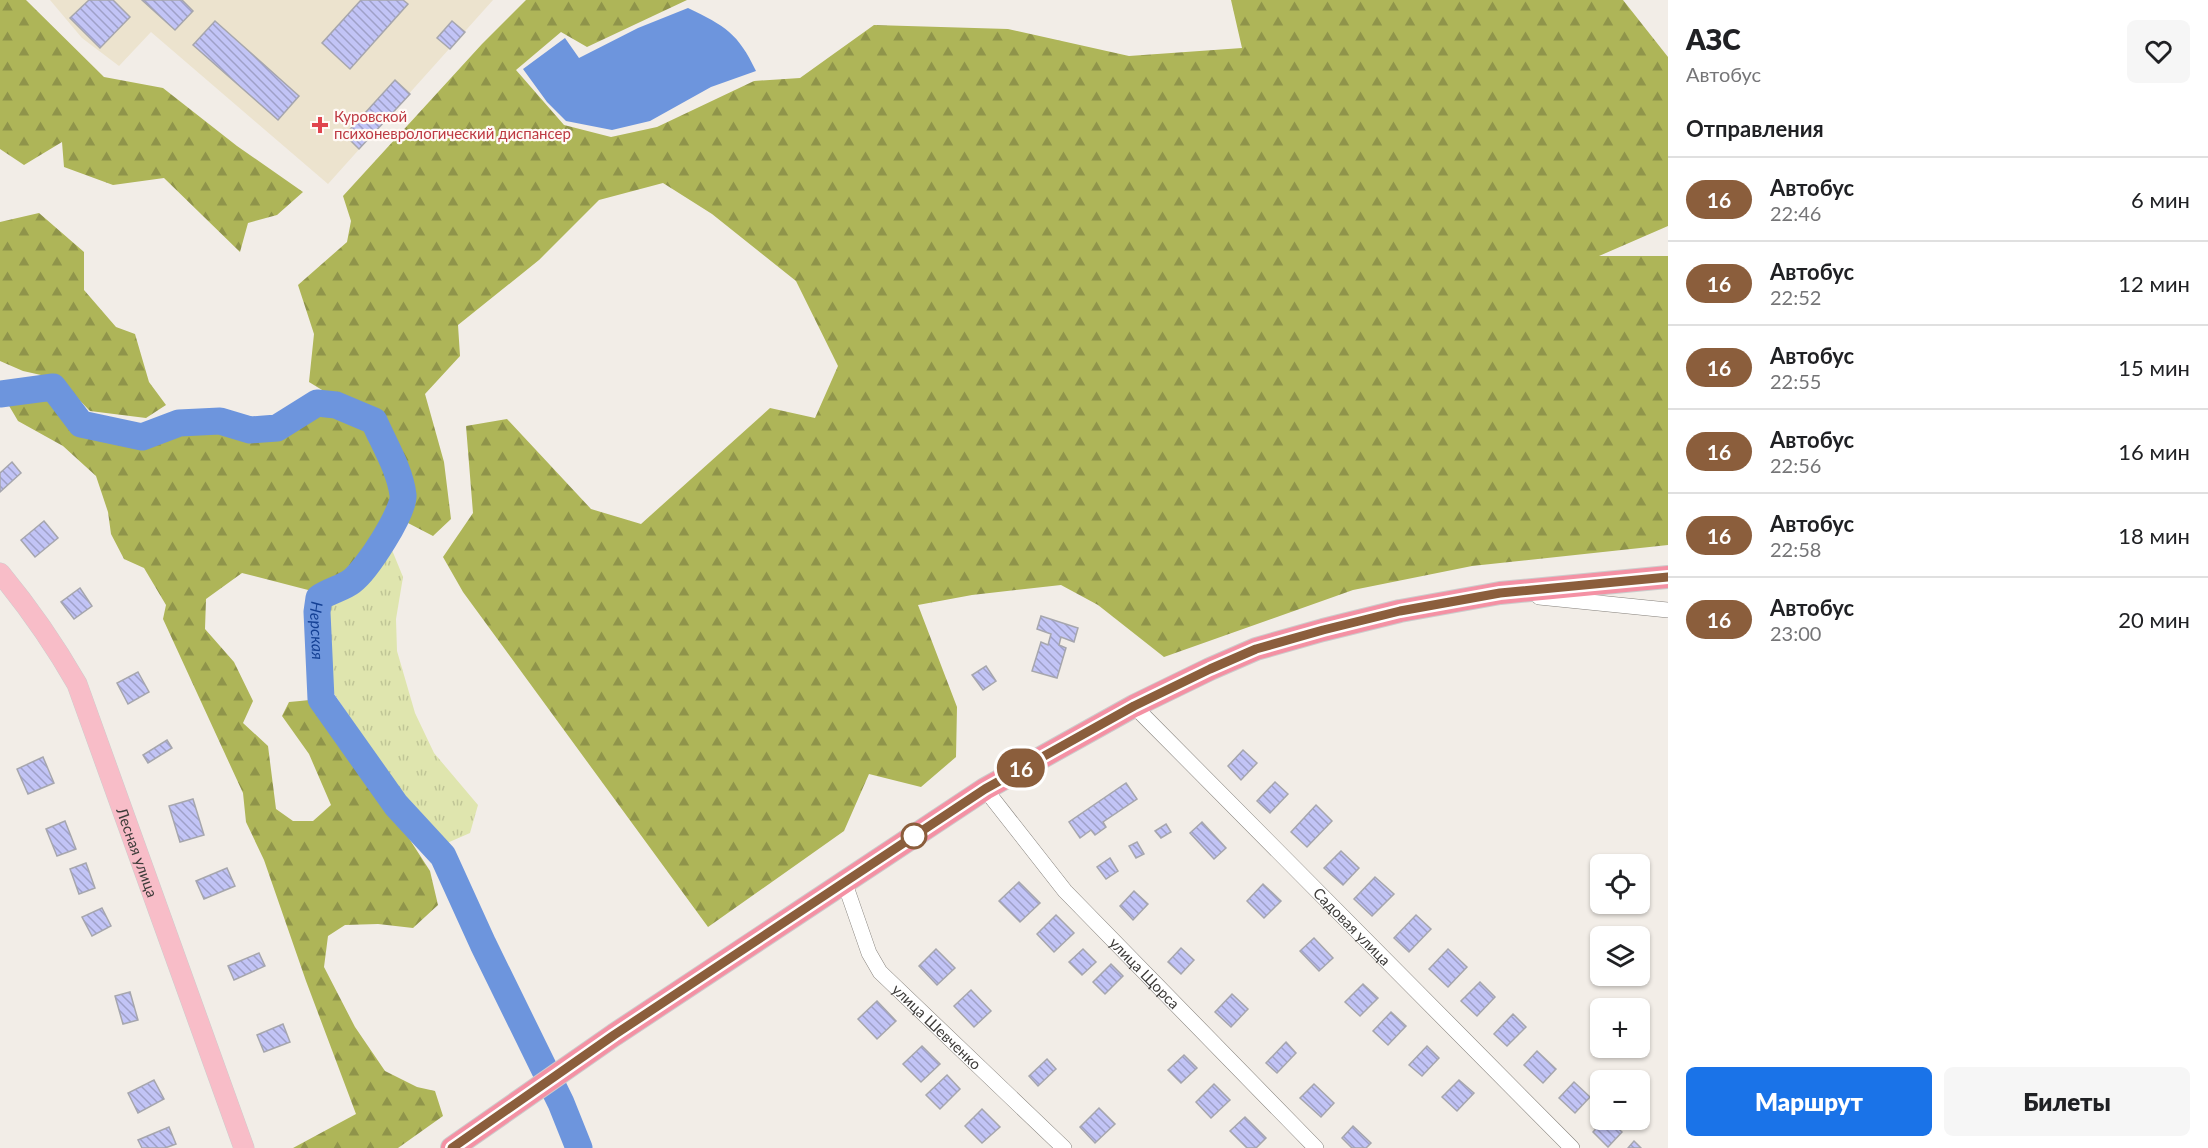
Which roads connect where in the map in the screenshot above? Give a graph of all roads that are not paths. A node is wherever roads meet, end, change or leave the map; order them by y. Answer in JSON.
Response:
{"nodes":[{"id":1,"x":0,"y":573,"type":"edge"},
{"id":2,"x":1668,"y":577,"type":"edge"},
{"id":3,"x":1500,"y":593,"type":"junction"},
{"id":4,"x":1668,"y":610,"type":"edge"},
{"id":5,"x":1134,"y":706,"type":"junction"},
{"id":6,"x":985,"y":789,"type":"junction"},
{"id":7,"x":844,"y":881,"type":"junction"},
{"id":8,"x":244,"y":1148,"type":"edge"},
{"id":9,"x":452,"y":1148,"type":"edge"},
{"id":10,"x":1064,"y":1148,"type":"edge"},
{"id":11,"x":1316,"y":1148,"type":"edge"},
{"id":12,"x":1572,"y":1148,"type":"edge"}],
"edges":[{"from":1,"to":8,"type":"main road","name":"Лесная улица"},
{"from":2,"to":3,"type":"highway"},
{"from":3,"to":4,"type":"street"},
{"from":3,"to":5,"type":"highway"},
{"from":5,"to":6,"type":"highway"},
{"from":5,"to":12,"type":"street","name":"Садовая улица"},
{"from":6,"to":7,"type":"highway"},
{"from":6,"to":11,"type":"street","name":"улица Щорса"},
{"from":7,"to":9,"type":"highway"},
{"from":7,"to":10,"type":"street","name":"улица Шевченко"}]}
